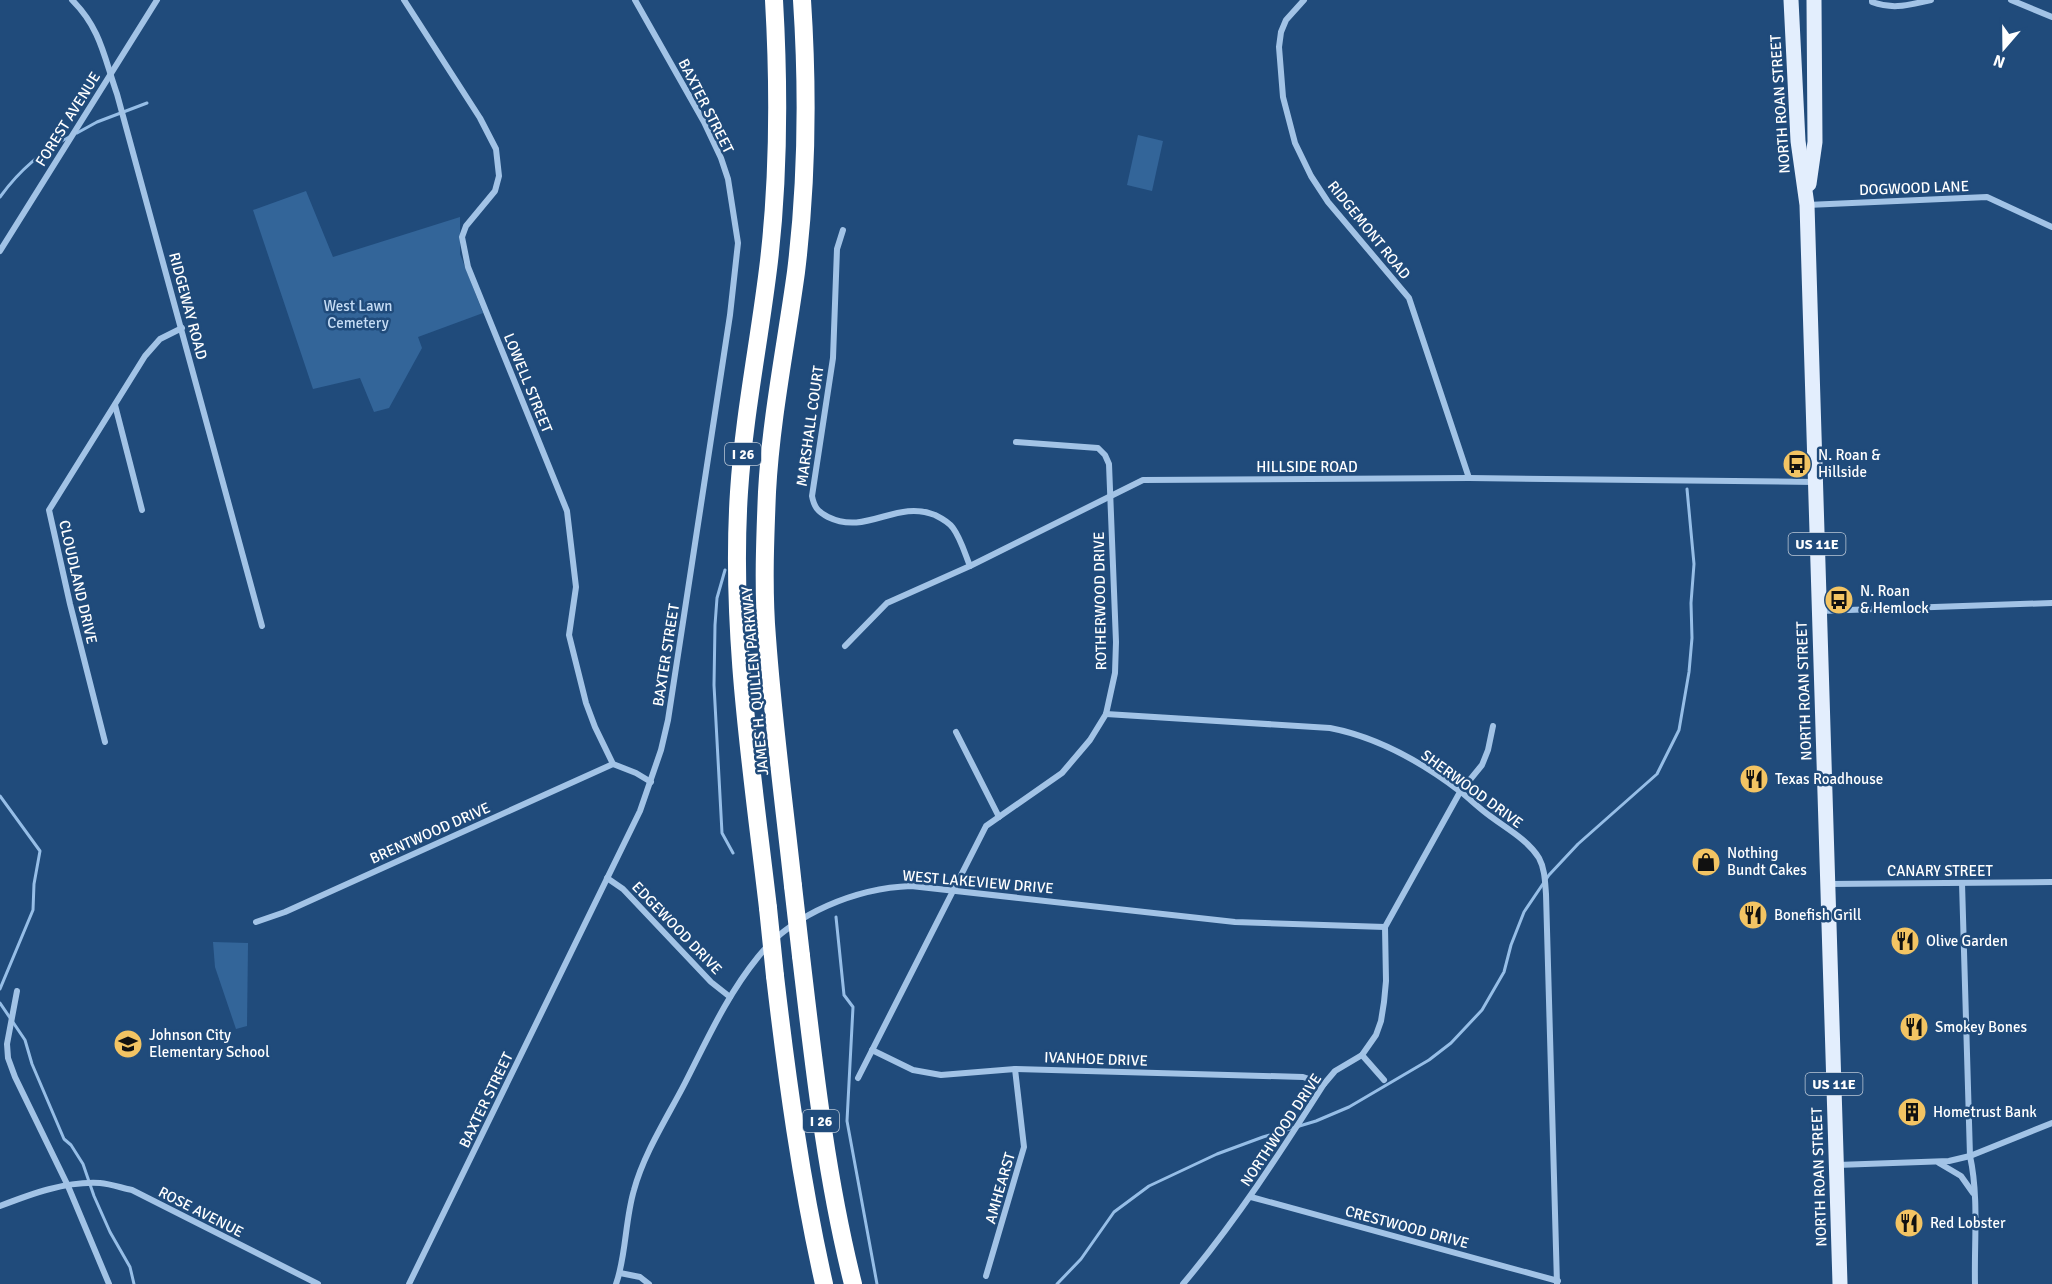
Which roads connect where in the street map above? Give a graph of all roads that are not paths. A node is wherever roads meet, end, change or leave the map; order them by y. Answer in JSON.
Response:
{"nodes":[{"id":1,"x":72,"y":0,"type":"edge"},
{"id":2,"x":157,"y":0,"type":"edge"},
{"id":3,"x":404,"y":0,"type":"edge"},
{"id":4,"x":636,"y":0,"type":"edge"},
{"id":5,"x":774,"y":0,"type":"edge"},
{"id":6,"x":802,"y":0,"type":"edge"},
{"id":7,"x":1304,"y":0,"type":"edge"},
{"id":8,"x":1791,"y":0,"type":"edge"},
{"id":9,"x":1814,"y":0,"type":"edge"},
{"id":10,"x":1872,"y":0,"type":"edge"},
{"id":11,"x":1931,"y":0,"type":"edge"},
{"id":12,"x":2011,"y":0,"type":"edge"},
{"id":13,"x":2052,"y":17,"type":"edge"},
{"id":14,"x":110,"y":75,"type":"junction"},
{"id":15,"x":1807,"y":205,"type":"junction"},
{"id":16,"x":2052,"y":227,"type":"edge"},
{"id":17,"x":843,"y":230,"type":"dead end"},
{"id":18,"x":0,"y":251,"type":"edge"},
{"id":19,"x":182,"y":328,"type":"junction"},
{"id":20,"x":115,"y":405,"type":"junction"},
{"id":21,"x":1016,"y":442,"type":"dead end"},
{"id":22,"x":1469,"y":478,"type":"junction"},
{"id":23,"x":1815,"y":482,"type":"junction"},
{"id":24,"x":1109,"y":498,"type":"junction"},
{"id":25,"x":142,"y":510,"type":"dead end"},
{"id":26,"x":970,"y":566,"type":"junction"},
{"id":27,"x":2052,"y":603,"type":"edge"},
{"id":28,"x":1819,"y":610,"type":"junction"},
{"id":29,"x":262,"y":626,"type":"dead end"},
{"id":30,"x":845,"y":646,"type":"dead end"},
{"id":31,"x":1106,"y":714,"type":"junction"},
{"id":32,"x":1493,"y":726,"type":"dead end"},
{"id":33,"x":956,"y":732,"type":"dead end"},
{"id":34,"x":105,"y":742,"type":"dead end"},
{"id":35,"x":613,"y":764,"type":"junction"},
{"id":36,"x":651,"y":782,"type":"junction"},
{"id":37,"x":1460,"y":792,"type":"junction"},
{"id":38,"x":999,"y":817,"type":"junction"},
{"id":39,"x":607,"y":878,"type":"junction"},
{"id":40,"x":2052,"y":882,"type":"edge"},
{"id":41,"x":1828,"y":884,"type":"junction"},
{"id":42,"x":1962,"y":884,"type":"junction"},
{"id":43,"x":956,"y":889,"type":"junction"},
{"id":44,"x":256,"y":922,"type":"dead end"},
{"id":45,"x":1385,"y":927,"type":"junction"},
{"id":46,"x":17,"y":991,"type":"dead end"},
{"id":47,"x":730,"y":997,"type":"junction"},
{"id":48,"x":872,"y":1050,"type":"junction"},
{"id":49,"x":1362,"y":1055,"type":"junction"},
{"id":50,"x":1015,"y":1069,"type":"junction"},
{"id":51,"x":858,"y":1078,"type":"dead end"},
{"id":52,"x":1384,"y":1080,"type":"dead end"},
{"id":53,"x":1324,"y":1084,"type":"junction"},
{"id":54,"x":2052,"y":1123,"type":"edge"},
{"id":55,"x":1970,"y":1156,"type":"junction"},
{"id":56,"x":1935,"y":1162,"type":"junction"},
{"id":57,"x":1836,"y":1165,"type":"junction"},
{"id":58,"x":68,"y":1186,"type":"junction"},
{"id":59,"x":1974,"y":1195,"type":"junction"},
{"id":60,"x":1251,"y":1197,"type":"junction"},
{"id":61,"x":0,"y":1206,"type":"edge"},
{"id":62,"x":620,"y":1273,"type":"junction"},
{"id":63,"x":986,"y":1276,"type":"dead end"},
{"id":64,"x":1557,"y":1282,"type":"edge"},
{"id":65,"x":109,"y":1284,"type":"edge"},
{"id":66,"x":318,"y":1284,"type":"edge"},
{"id":67,"x":409,"y":1284,"type":"edge"},
{"id":68,"x":616,"y":1284,"type":"edge"},
{"id":69,"x":649,"y":1284,"type":"edge"},
{"id":70,"x":824,"y":1284,"type":"edge"},
{"id":71,"x":853,"y":1284,"type":"edge"},
{"id":72,"x":1183,"y":1284,"type":"edge"},
{"id":73,"x":1840,"y":1284,"type":"edge"},
{"id":74,"x":1976,"y":1284,"type":"edge"}],
"edges":[{"from":1,"to":14,"type":"street","name":"RIDGEWAY ROAD"},
{"from":2,"to":14,"type":"street","name":"FOREST AVENUE"},
{"from":3,"to":35,"type":"street","name":"LOWELL STREET"},
{"from":4,"to":36,"type":"street","name":"BAXTER STREET"},
{"from":5,"to":70,"type":"highway","name":"JAMES H. QUILLEN PARKWAY","number":"I 26","bridge":true},
{"from":6,"to":71,"type":"highway","name":"JAMES H. QUILLEN PARKWAY","number":"I 26","bridge":true},
{"from":7,"to":22,"type":"street","name":"RIDGEMONT ROAD"},
{"from":8,"to":15,"type":"main road","name":"NORTH ROAN STREET","number":"US 11E"},
{"from":9,"to":15,"type":"main road","name":"NORTH ROAN STREET","number":"US 11E"},
{"from":10,"to":11,"type":"street"},
{"from":12,"to":13,"type":"street"},
{"from":14,"to":18,"type":"street","name":"FOREST AVENUE"},
{"from":14,"to":19,"type":"street","name":"RIDGEWAY ROAD"},
{"from":15,"to":16,"type":"street","name":"DOGWOOD LANE"},
{"from":15,"to":23,"type":"main road","name":"NORTH ROAN STREET","number":"US 11E"},
{"from":17,"to":26,"type":"street","name":"MARSHALL COURT"},
{"from":19,"to":20,"type":"street","name":"CLOUDLAND DRIVE"},
{"from":19,"to":29,"type":"street","name":"RIDGEWAY ROAD"},
{"from":20,"to":25,"type":"street"},
{"from":20,"to":34,"type":"street","name":"CLOUDLAND DRIVE"},
{"from":21,"to":24,"type":"street","name":"ROTHERWOOD DRIVE"},
{"from":22,"to":23,"type":"street","name":"HILLSIDE ROAD"},
{"from":22,"to":24,"type":"street","name":"HILLSIDE ROAD"},
{"from":23,"to":28,"type":"main road","name":"NORTH ROAN STREET","number":"US 11E"},
{"from":24,"to":26,"type":"street","name":"HILLSIDE ROAD"},
{"from":24,"to":31,"type":"street","name":"ROTHERWOOD DRIVE"},
{"from":26,"to":30,"type":"street","name":"HILLSIDE ROAD"},
{"from":27,"to":28,"type":"street"},
{"from":28,"to":41,"type":"main road","name":"NORTH ROAN STREET","number":"US 11E"},
{"from":31,"to":37,"type":"street","name":"SHERWOOD DRIVE"},
{"from":31,"to":38,"type":"street","name":"ROTHERWOOD DRIVE"},
{"from":32,"to":37,"type":"street"},
{"from":33,"to":38,"type":"street"},
{"from":35,"to":36,"type":"street"},
{"from":35,"to":44,"type":"street","name":"BRENTWOOD DRIVE"},
{"from":36,"to":39,"type":"street","name":"BAXTER STREET"},
{"from":37,"to":45,"type":"street"},
{"from":37,"to":64,"type":"street","name":"SHERWOOD DRIVE"},
{"from":38,"to":43,"type":"street","name":"ROTHERWOOD DRIVE"},
{"from":39,"to":47,"type":"street","name":"EDGEWOOD DRIVE"},
{"from":39,"to":67,"type":"street","name":"BAXTER STREET"},
{"from":40,"to":42,"type":"street","name":"CANARY STREET"},
{"from":41,"to":42,"type":"street","name":"CANARY STREET"},
{"from":41,"to":57,"type":"main road","name":"NORTH ROAN STREET","number":"US 11E"},
{"from":42,"to":55,"type":"street"},
{"from":43,"to":45,"type":"street","name":"WEST LAKEVIEW DRIVE"},
{"from":43,"to":47,"type":"street","name":"WEST LAKEVIEW DRIVE"},
{"from":43,"to":48,"type":"street","name":"ROTHERWOOD DRIVE"},
{"from":45,"to":49,"type":"street","name":"NORTHWOOD DRIVE"},
{"from":46,"to":58,"type":"street"},
{"from":47,"to":62,"type":"street","name":"WEST LAKEVIEW DRIVE"},
{"from":48,"to":50,"type":"street","name":"IVANHOE DRIVE"},
{"from":48,"to":51,"type":"street","name":"ROTHERWOOD DRIVE"},
{"from":49,"to":52,"type":"street"},
{"from":49,"to":53,"type":"street","name":"NORTHWOOD DRIVE"},
{"from":50,"to":53,"type":"street","name":"IVANHOE DRIVE"},
{"from":50,"to":63,"type":"street","name":"AMHEARST"},
{"from":53,"to":60,"type":"street","name":"NORTHWOOD DRIVE"},
{"from":54,"to":55,"type":"street"},
{"from":55,"to":56,"type":"street"},
{"from":55,"to":59,"type":"street"},
{"from":56,"to":57,"type":"street"},
{"from":56,"to":59,"type":"street"},
{"from":57,"to":73,"type":"main road","name":"NORTH ROAN STREET","number":"US 11E"},
{"from":58,"to":61,"type":"street","name":"ROSE AVENUE"},
{"from":58,"to":65,"type":"street"},
{"from":58,"to":66,"type":"street","name":"ROSE AVENUE"},
{"from":59,"to":74,"type":"street"},
{"from":60,"to":64,"type":"street","name":"CRESTWOOD DRIVE"},
{"from":60,"to":72,"type":"street","name":"NORTHWOOD DRIVE"},
{"from":62,"to":68,"type":"street","name":"WEST LAKEVIEW DRIVE"},
{"from":62,"to":69,"type":"street"}]}
